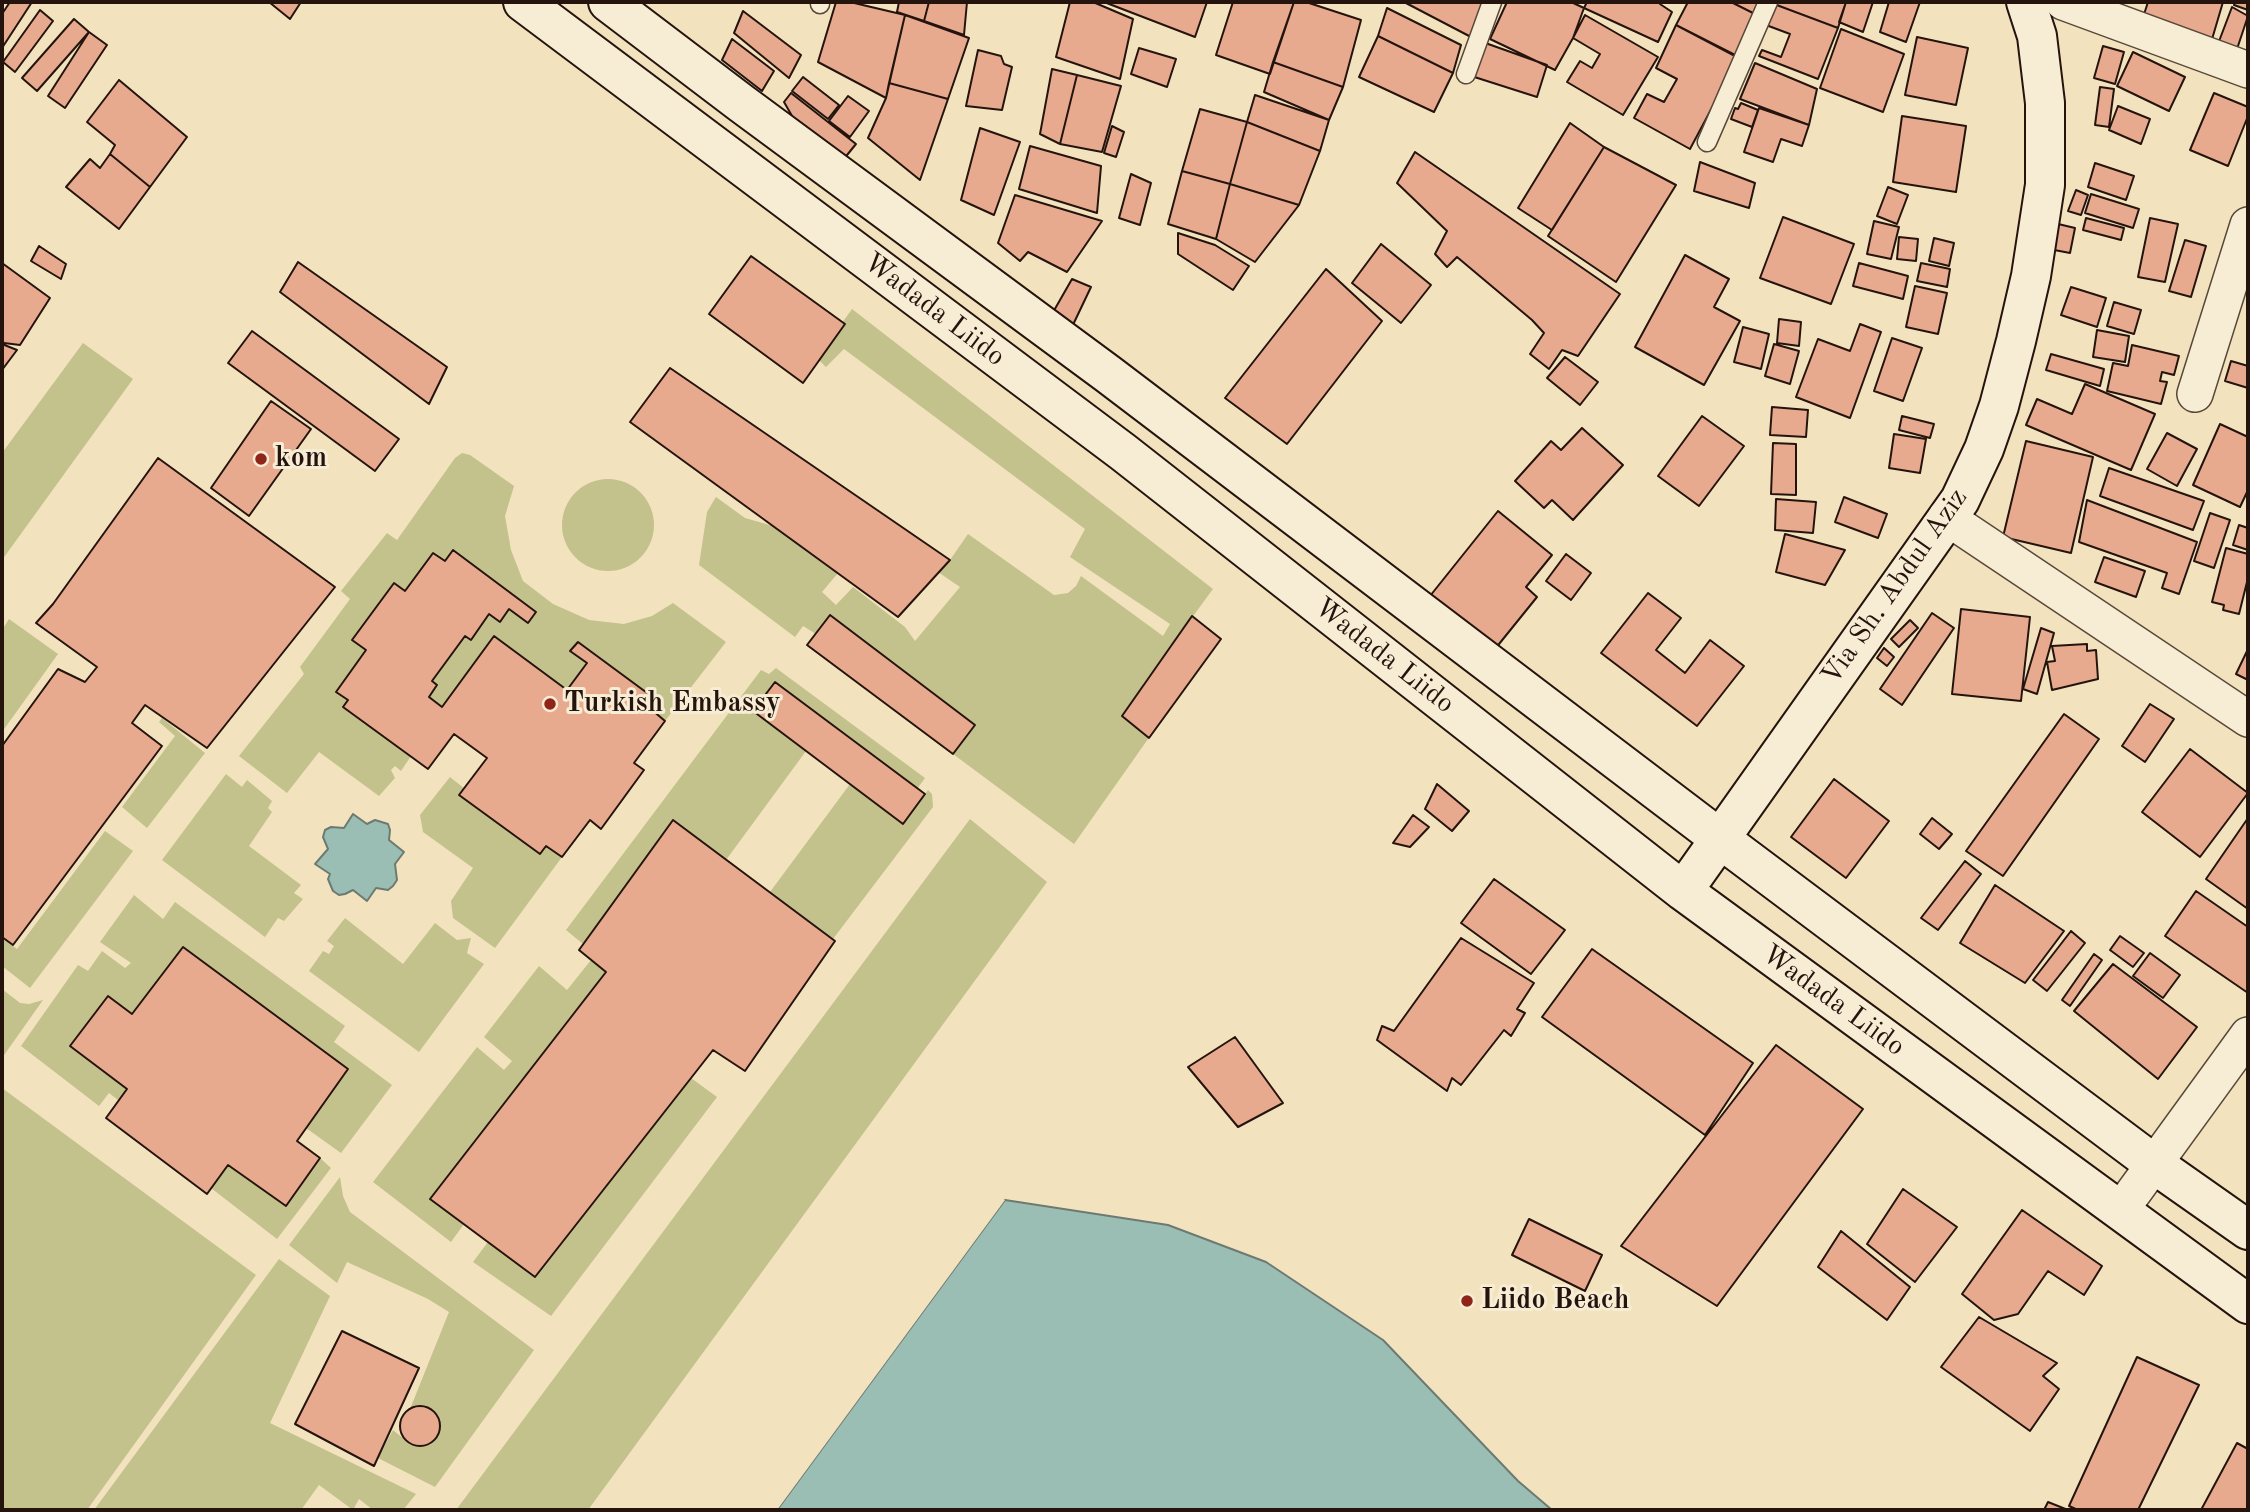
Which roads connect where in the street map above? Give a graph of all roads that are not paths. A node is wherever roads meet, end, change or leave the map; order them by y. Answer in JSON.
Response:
{"nodes":[{"id":1,"x":523,"y":2,"type":"edge"},
{"id":2,"x":608,"y":2,"type":"edge"},
{"id":3,"x":1492,"y":2,"type":"edge"},
{"id":4,"x":1768,"y":2,"type":"edge"},
{"id":5,"x":2026,"y":2,"type":"edge"},
{"id":6,"x":2063,"y":2,"type":"edge"},
{"id":7,"x":2125,"y":13,"type":"edge"},
{"id":8,"x":2248,"y":70,"type":"edge"},
{"id":9,"x":1466,"y":74,"type":"dead end"},
{"id":10,"x":1707,"y":142,"type":"dead end"},
{"id":11,"x":2248,"y":225,"type":"edge"},
{"id":12,"x":2194,"y":394,"type":"dead end"},
{"id":13,"x":1946,"y":517,"type":"junction"},
{"id":14,"x":2248,"y":719,"type":"edge"},
{"id":15,"x":1719,"y":838,"type":"junction"},
{"id":16,"x":1683,"y":891,"type":"junction"},
{"id":17,"x":2248,"y":1035,"type":"edge"},
{"id":18,"x":2154,"y":1164,"type":"junction"},
{"id":19,"x":2120,"y":1210,"type":"junction"},
{"id":20,"x":2248,"y":1230,"type":"edge"},
{"id":21,"x":2248,"y":1304,"type":"edge"}],
"edges":[{"from":1,"to":16,"type":"main road","name":"Wadada Liido"},
{"from":2,"to":15,"type":"main road","name":"Wadada Liido"},
{"from":3,"to":9,"type":"lane"},
{"from":4,"to":10,"type":"lane"},
{"from":5,"to":13,"type":"main road","name":"Via Sh. Abdul Aziz"},
{"from":6,"to":7,"type":"street"},
{"from":7,"to":8,"type":"street"},
{"from":11,"to":12,"type":"street"},
{"from":13,"to":14,"type":"street"},
{"from":13,"to":15,"type":"main road","name":"Via Sh. Abdul Aziz"},
{"from":15,"to":16,"type":"main road","name":"Via Sh. Abdul Aziz"},
{"from":15,"to":18,"type":"main road","name":"Wadada Liido"},
{"from":16,"to":19,"type":"main road","name":"Wadada Liido"},
{"from":17,"to":18,"type":"street"},
{"from":18,"to":19,"type":"street"},
{"from":18,"to":20,"type":"main road","name":"Wadada Liido"},
{"from":19,"to":21,"type":"main road","name":"Wadada Liido"}]}
